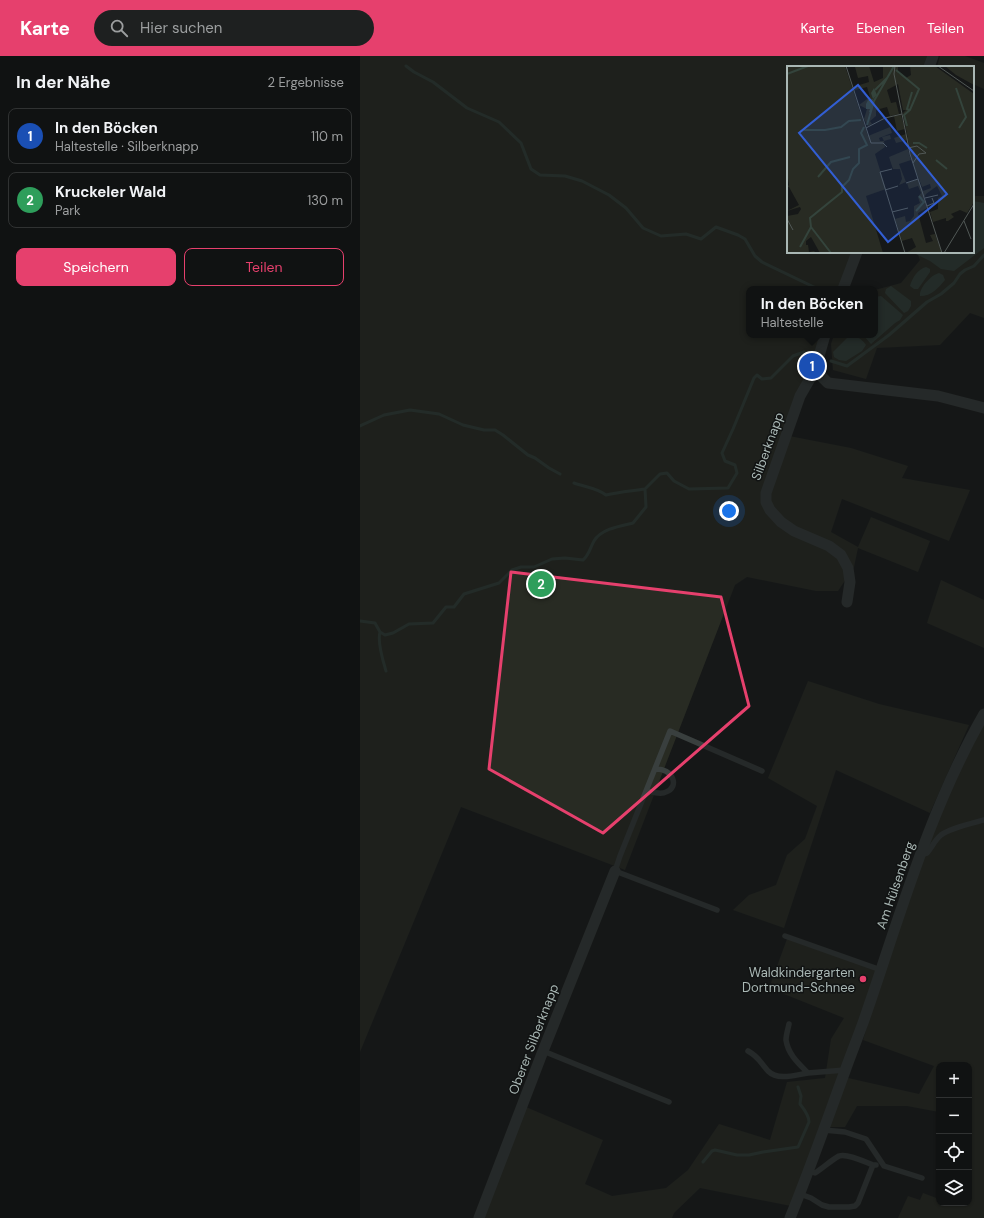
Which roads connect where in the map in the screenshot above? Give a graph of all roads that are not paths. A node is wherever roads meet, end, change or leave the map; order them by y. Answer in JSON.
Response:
{"nodes":[{"id":1,"x":933,"y":56,"type":"edge"},
{"id":2,"x":929,"y":66,"type":"edge"},
{"id":3,"x":857,"y":253,"type":"edge"},
{"id":4,"x":844,"y":286,"type":"edge"},
{"id":5,"x":824,"y":338,"type":"edge"},
{"id":6,"x":815,"y":370,"type":"junction"},
{"id":7,"x":984,"y":408,"type":"edge"},
{"id":8,"x":846,"y":602,"type":"dead end"},
{"id":9,"x":982,"y":721,"type":"edge"},
{"id":10,"x":655,"y":769,"type":"junction"},
{"id":11,"x":762,"y":771,"type":"dead end"},
{"id":12,"x":646,"y":791,"type":"junction"},
{"id":13,"x":984,"y":820,"type":"edge"},
{"id":14,"x":920,"y":855,"type":"junction"},
{"id":15,"x":615,"y":871,"type":"junction"},
{"id":16,"x":717,"y":910,"type":"dead end"},
{"id":17,"x":785,"y":936,"type":"dead end"},
{"id":18,"x":881,"y":970,"type":"junction"},
{"id":19,"x":789,"y":1024,"type":"dead end"},
{"id":20,"x":748,"y":1051,"type":"dead end"},
{"id":21,"x":543,"y":1052,"type":"junction"},
{"id":22,"x":845,"y":1070,"type":"junction"},
{"id":23,"x":808,"y":1073,"type":"junction"},
{"id":24,"x":669,"y":1102,"type":"dead end"},
{"id":25,"x":824,"y":1130,"type":"junction"},
{"id":26,"x":882,"y":1164,"type":"junction"},
{"id":27,"x":873,"y":1165,"type":"junction"},
{"id":28,"x":809,"y":1171,"type":"junction"},
{"id":29,"x":922,"y":1178,"type":"dead end"},
{"id":30,"x":800,"y":1194,"type":"junction"},
{"id":31,"x":479,"y":1218,"type":"edge"},
{"id":32,"x":790,"y":1218,"type":"edge"}],
"edges":[{"from":1,"to":2,"type":"street"},
{"from":3,"to":4,"type":"street"},
{"from":5,"to":6,"type":"street","name":"Silberknapp"},
{"from":6,"to":7,"type":"street"},
{"from":6,"to":8,"type":"street","name":"Silberknapp"},
{"from":9,"to":14,"type":"street","name":"Am Hülsenberg"},
{"from":10,"to":11,"type":"lane","name":"Oberer Silberknapp"},
{"from":10,"to":12,"type":"lane","name":"Oberer Silberknapp"},
{"from":10,"to":12,"type":"lane"},
{"from":12,"to":15,"type":"lane","name":"Oberer Silberknapp"},
{"from":13,"to":14,"type":"lane"},
{"from":14,"to":18,"type":"street","name":"Am Hülsenberg"},
{"from":15,"to":16,"type":"lane"},
{"from":15,"to":21,"type":"street","name":"Oberer Silberknapp"},
{"from":17,"to":18,"type":"lane"},
{"from":18,"to":22,"type":"street","name":"Am Hülsenberg"},
{"from":19,"to":23,"type":"lane"},
{"from":20,"to":23,"type":"lane"},
{"from":21,"to":24,"type":"lane"},
{"from":21,"to":31,"type":"street","name":"Oberer Silberknapp"},
{"from":22,"to":23,"type":"lane"},
{"from":22,"to":25,"type":"street","name":"Am Hülsenberg"},
{"from":25,"to":26,"type":"lane"},
{"from":25,"to":28,"type":"street","name":"Am Hülsenberg"},
{"from":26,"to":27,"type":"lane"},
{"from":26,"to":29,"type":"lane"},
{"from":27,"to":28,"type":"lane"},
{"from":27,"to":30,"type":"lane"},
{"from":28,"to":30,"type":"street","name":"Am Hülsenberg"},
{"from":30,"to":32,"type":"street","name":"Am Hülsenberg"}]}
